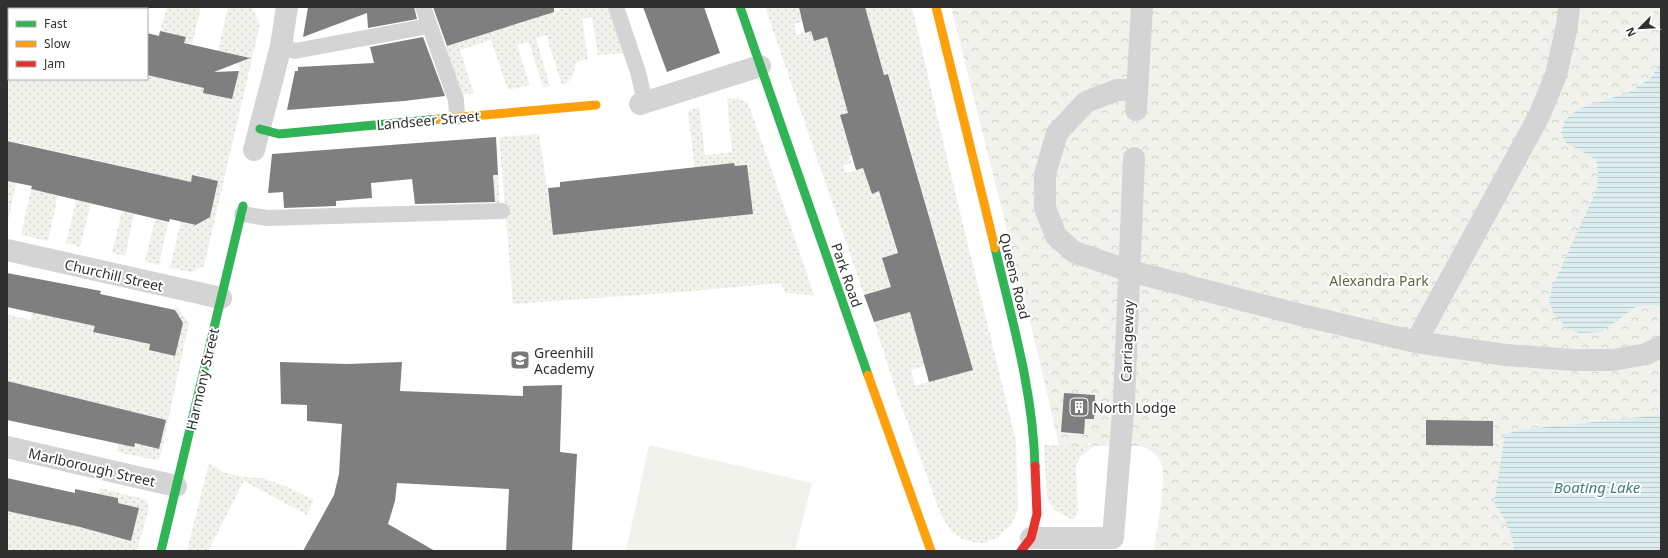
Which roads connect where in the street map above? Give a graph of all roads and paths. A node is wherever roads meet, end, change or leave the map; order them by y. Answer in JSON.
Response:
{"nodes":[{"id":1,"x":287,"y":7,"type":"edge"},
{"id":2,"x":423,"y":7,"type":"edge"},
{"id":3,"x":616,"y":7,"type":"edge"},
{"id":4,"x":740,"y":7,"type":"edge"},
{"id":5,"x":936,"y":7,"type":"edge"},
{"id":6,"x":1142,"y":7,"type":"edge"},
{"id":7,"x":1569,"y":7,"type":"edge"},
{"id":8,"x":429,"y":26,"type":"junction"},
{"id":9,"x":281,"y":46,"type":"junction"},
{"id":10,"x":760,"y":66,"type":"junction"},
{"id":11,"x":642,"y":103,"type":"joint"},
{"id":12,"x":596,"y":104,"type":"dead end"},
{"id":13,"x":457,"y":117,"type":"junction"},
{"id":14,"x":260,"y":128,"type":"junction"},
{"id":15,"x":254,"y":150,"type":"dead end"},
{"id":16,"x":1134,"y":158,"type":"dead end"},
{"id":17,"x":242,"y":210,"type":"joint"},
{"id":18,"x":502,"y":211,"type":"dead end"},
{"id":19,"x":7,"y":250,"type":"edge"},
{"id":20,"x":1130,"y":271,"type":"junction"},
{"id":21,"x":221,"y":298,"type":"junction"},
{"id":22,"x":1416,"y":342,"type":"junction"},
{"id":23,"x":1661,"y":347,"type":"edge"},
{"id":24,"x":7,"y":447,"type":"edge"},
{"id":25,"x":176,"y":486,"type":"junction"},
{"id":26,"x":1026,"y":544,"type":"edge"},
{"id":27,"x":161,"y":551,"type":"edge"},
{"id":28,"x":931,"y":551,"type":"edge"}],
"edges":[{"from":1,"to":9,"type":"street"},
{"from":2,"to":8,"type":"lane"},
{"from":3,"to":11,"type":"lane"},
{"from":4,"to":10,"type":"street","name":"Park Road"},
{"from":5,"to":26,"type":"street","name":"Queens Road"},
{"from":6,"to":20,"type":"street"},
{"from":7,"to":22,"type":"street"},
{"from":8,"to":9,"type":"lane"},
{"from":8,"to":13,"type":"lane"},
{"from":9,"to":14,"type":"street"},
{"from":10,"to":11,"type":"street"},
{"from":10,"to":28,"type":"street","name":"Park Road"},
{"from":12,"to":13,"type":"street","name":"Landseer Street"},
{"from":13,"to":14,"type":"street","name":"Landseer Street"},
{"from":14,"to":15,"type":"street"},
{"from":16,"to":20,"type":"street","name":"Carriageway"},
{"from":17,"to":18,"type":"lane"},
{"from":17,"to":21,"type":"street","name":"Harmony Street"},
{"from":19,"to":21,"type":"street","name":"Churchill Street"},
{"from":20,"to":22,"type":"street"},
{"from":20,"to":26,"type":"street","name":"Carriageway"},
{"from":21,"to":25,"type":"street","name":"Harmony Street"},
{"from":22,"to":23,"type":"street"},
{"from":24,"to":25,"type":"street","name":"Marlborough Street"},
{"from":25,"to":27,"type":"street","name":"Harmony Street"}]}
